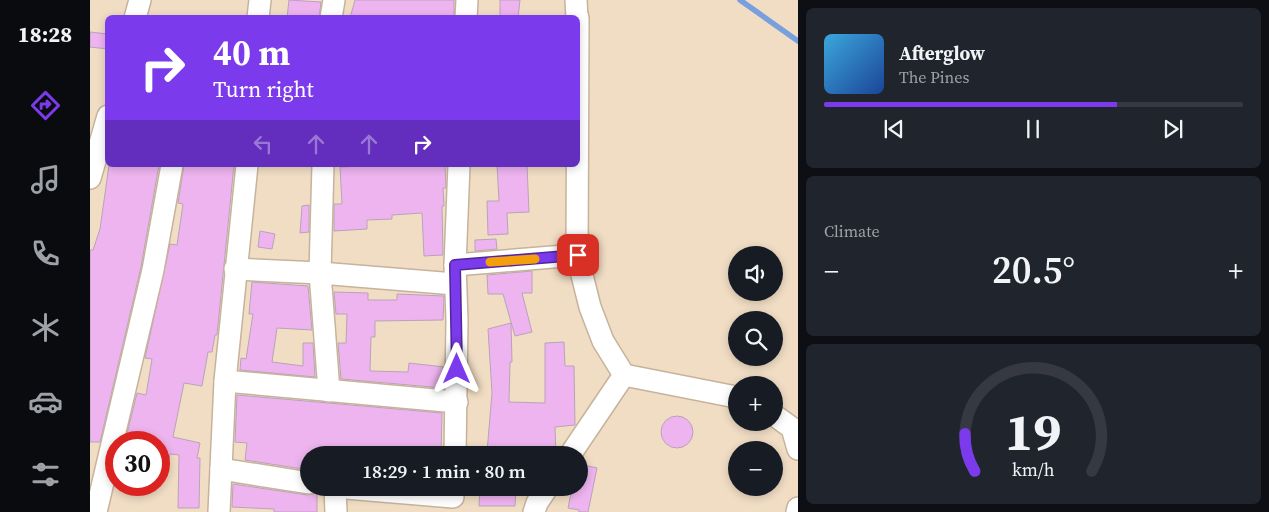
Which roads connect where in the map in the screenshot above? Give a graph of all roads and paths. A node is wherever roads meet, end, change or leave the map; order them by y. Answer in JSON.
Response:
{"nodes":[{"id":1,"x":140,"y":0,"type":"edge"},
{"id":2,"x":260,"y":0,"type":"edge"},
{"id":3,"x":334,"y":0,"type":"edge"},
{"id":4,"x":467,"y":0,"type":"edge"},
{"id":5,"x":576,"y":0,"type":"edge"},
{"id":6,"x":136,"y":15,"type":"edge"},
{"id":7,"x":258,"y":15,"type":"edge"},
{"id":8,"x":332,"y":15,"type":"edge"},
{"id":9,"x":466,"y":15,"type":"edge"},
{"id":10,"x":578,"y":15,"type":"edge"},
{"id":11,"x":105,"y":126,"type":"edge"},
{"id":12,"x":172,"y":167,"type":"edge"},
{"id":13,"x":247,"y":167,"type":"edge"},
{"id":14,"x":323,"y":167,"type":"edge"},
{"id":15,"x":458,"y":167,"type":"edge"},
{"id":16,"x":578,"y":167,"type":"edge"},
{"id":17,"x":90,"y":178,"type":"edge"},
{"id":18,"x":578,"y":255,"type":"junction"},
{"id":19,"x":236,"y":270,"type":"junction"},
{"id":20,"x":320,"y":273,"type":"junction"},
{"id":21,"x":455,"y":275,"type":"junction"},
{"id":22,"x":624,"y":375,"type":"junction"},
{"id":23,"x":225,"y":381,"type":"junction"},
{"id":24,"x":329,"y":391,"type":"junction"},
{"id":25,"x":728,"y":394,"type":"edge"},
{"id":26,"x":457,"y":402,"type":"junction"},
{"id":27,"x":783,"y":422,"type":"edge"},
{"id":28,"x":455,"y":446,"type":"edge"},
{"id":29,"x":576,"y":446,"type":"edge"},
{"id":30,"x":798,"y":449,"type":"edge"},
{"id":31,"x":220,"y":469,"type":"junction"},
{"id":32,"x":300,"y":481,"type":"edge"},
{"id":33,"x":335,"y":496,"type":"edge"},
{"id":34,"x":425,"y":496,"type":"edge"},
{"id":35,"x":542,"y":496,"type":"edge"},
{"id":36,"x":454,"y":499,"type":"edge"},
{"id":37,"x":798,"y":508,"type":"edge"},
{"id":38,"x":96,"y":512,"type":"edge"},
{"id":39,"x":219,"y":512,"type":"edge"},
{"id":40,"x":336,"y":512,"type":"edge"},
{"id":41,"x":534,"y":512,"type":"edge"},
{"id":42,"x":796,"y":512,"type":"edge"}],
"edges":[{"from":1,"to":6,"type":"street"},
{"from":2,"to":7,"type":"street"},
{"from":3,"to":8,"type":"street"},
{"from":4,"to":9,"type":"street"},
{"from":5,"to":10,"type":"street"},
{"from":11,"to":17,"type":"street"},
{"from":12,"to":38,"type":"street"},
{"from":13,"to":19,"type":"street"},
{"from":14,"to":20,"type":"street"},
{"from":15,"to":21,"type":"street"},
{"from":16,"to":18,"type":"street"},
{"from":18,"to":21,"type":"street"},
{"from":18,"to":22,"type":"street"},
{"from":19,"to":20,"type":"street"},
{"from":19,"to":23,"type":"street"},
{"from":20,"to":21,"type":"street"},
{"from":20,"to":24,"type":"street"},
{"from":21,"to":26,"type":"street"},
{"from":22,"to":25,"type":"street"},
{"from":22,"to":29,"type":"street"},
{"from":23,"to":24,"type":"street"},
{"from":23,"to":31,"type":"street"},
{"from":24,"to":26,"type":"street"},
{"from":26,"to":28,"type":"street"},
{"from":27,"to":30,"type":"street"},
{"from":31,"to":32,"type":"street"},
{"from":31,"to":39,"type":"street"},
{"from":33,"to":40,"type":"street"},
{"from":34,"to":36,"type":"street"},
{"from":35,"to":41,"type":"street"},
{"from":37,"to":42,"type":"street"}]}
